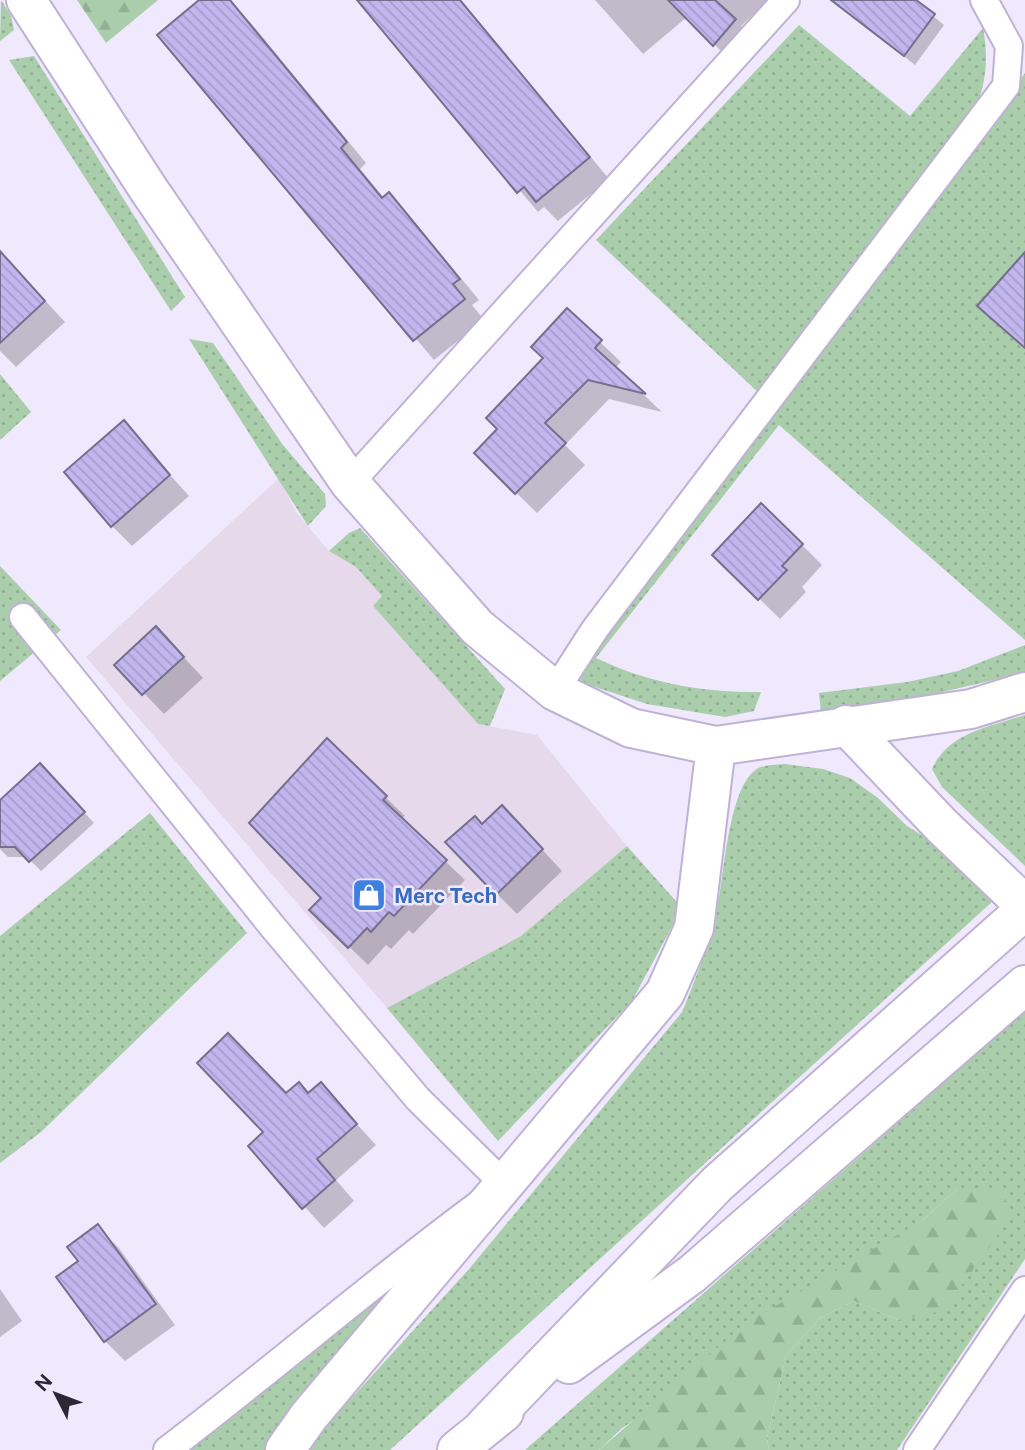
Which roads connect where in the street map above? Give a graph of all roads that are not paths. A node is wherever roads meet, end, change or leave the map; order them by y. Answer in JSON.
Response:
{"nodes":[{"id":1,"x":26,"y":0,"type":"edge"},
{"id":2,"x":786,"y":0,"type":"edge"},
{"id":3,"x":984,"y":0,"type":"edge"},
{"id":4,"x":350,"y":483,"type":"junction"},
{"id":5,"x":23,"y":617,"type":"dead end"},
{"id":6,"x":555,"y":691,"type":"junction"},
{"id":7,"x":1025,"y":692,"type":"edge"},
{"id":8,"x":846,"y":725,"type":"junction"},
{"id":9,"x":716,"y":746,"type":"junction"},
{"id":10,"x":1025,"y":908,"type":"edge"},
{"id":11,"x":1025,"y":985,"type":"edge"},
{"id":12,"x":505,"y":1185,"type":"junction"},
{"id":13,"x":1025,"y":1290,"type":"edge"},
{"id":14,"x":471,"y":1438,"type":"edge"},
{"id":15,"x":167,"y":1450,"type":"edge"},
{"id":16,"x":285,"y":1450,"type":"edge"},
{"id":17,"x":917,"y":1450,"type":"edge"}],
"edges":[{"from":1,"to":4,"type":"street"},
{"from":2,"to":4,"type":"lane"},
{"from":3,"to":6,"type":"lane"},
{"from":4,"to":6,"type":"street"},
{"from":5,"to":12,"type":"lane"},
{"from":6,"to":9,"type":"street"},
{"from":7,"to":8,"type":"street"},
{"from":8,"to":9,"type":"street"},
{"from":8,"to":10,"type":"street"},
{"from":9,"to":12,"type":"street"},
{"from":10,"to":14,"type":"street"},
{"from":11,"to":14,"type":"street"},
{"from":12,"to":15,"type":"lane"},
{"from":12,"to":16,"type":"street"},
{"from":13,"to":17,"type":"lane"}]}
